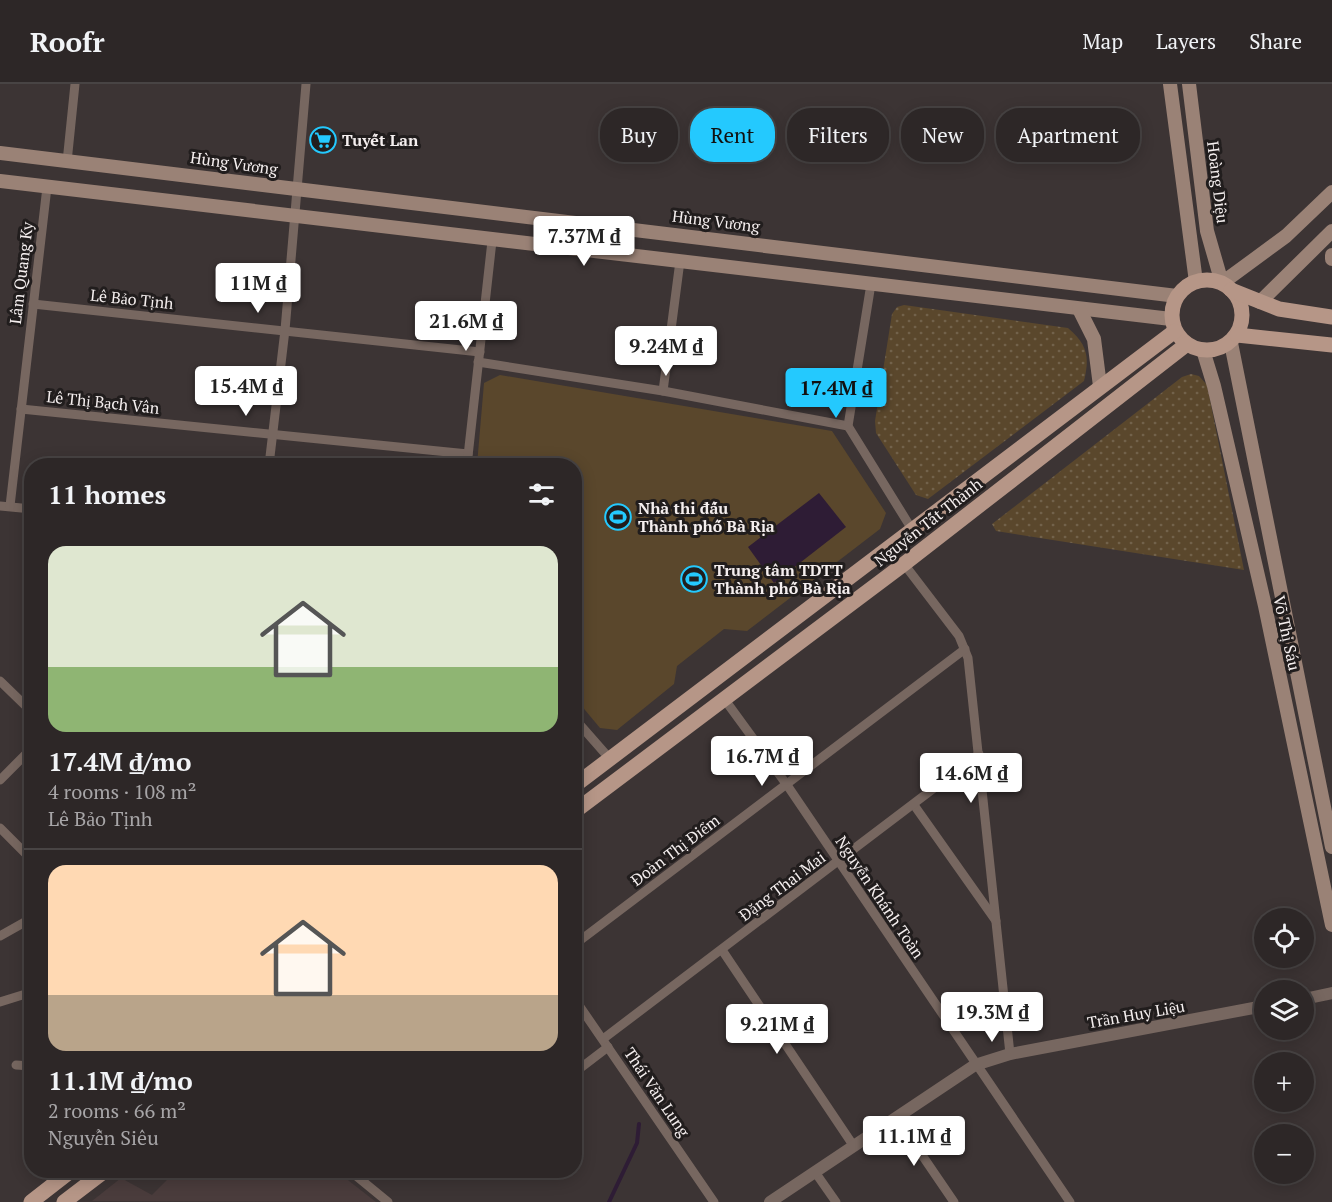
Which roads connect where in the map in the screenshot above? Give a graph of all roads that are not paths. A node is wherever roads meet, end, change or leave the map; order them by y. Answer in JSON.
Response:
{"nodes":[{"id":1,"x":75,"y":84,"type":"edge"},
{"id":2,"x":306,"y":84,"type":"edge"},
{"id":3,"x":1170,"y":84,"type":"edge"},
{"id":4,"x":1189,"y":84,"type":"edge"},
{"id":5,"x":0,"y":153,"type":"edge"},
{"id":6,"x":66,"y":162,"type":"junction"},
{"id":7,"x":0,"y":182,"type":"edge"},
{"id":8,"x":47,"y":187,"type":"junction"},
{"id":9,"x":297,"y":190,"type":"junction"},
{"id":10,"x":1332,"y":192,"type":"edge"},
{"id":11,"x":294,"y":215,"type":"junction"},
{"id":12,"x":1332,"y":231,"type":"edge"},
{"id":13,"x":492,"y":241,"type":"junction"},
{"id":14,"x":680,"y":261,"type":"junction"},
{"id":15,"x":1196,"y":282,"type":"junction"},
{"id":16,"x":871,"y":284,"type":"junction"},
{"id":17,"x":1226,"y":287,"type":"junction"},
{"id":18,"x":1177,"y":296,"type":"junction"},
{"id":19,"x":1260,"y":302,"type":"junction"},
{"id":20,"x":33,"y":304,"type":"junction"},
{"id":21,"x":1079,"y":309,"type":"junction"},
{"id":22,"x":1332,"y":316,"type":"edge"},
{"id":23,"x":1173,"y":325,"type":"junction"},
{"id":24,"x":285,"y":330,"type":"junction"},
{"id":25,"x":1236,"y":334,"type":"junction"},
{"id":26,"x":1186,"y":344,"type":"junction"},
{"id":27,"x":1332,"y":345,"type":"edge"},
{"id":28,"x":1203,"y":350,"type":"junction"},
{"id":29,"x":479,"y":357,"type":"junction"},
{"id":30,"x":1100,"y":386,"type":"junction"},
{"id":31,"x":663,"y":391,"type":"junction"},
{"id":32,"x":21,"y":409,"type":"junction"},
{"id":33,"x":848,"y":426,"type":"junction"},
{"id":34,"x":274,"y":433,"type":"junction"},
{"id":35,"x":468,"y":454,"type":"junction"},
{"id":36,"x":270,"y":458,"type":"edge"},
{"id":37,"x":468,"y":458,"type":"edge"},
{"id":38,"x":5,"y":506,"type":"edge"},
{"id":39,"x":24,"y":508,"type":"edge"},
{"id":40,"x":913,"y":531,"type":"junction"},
{"id":41,"x":904,"y":564,"type":"junction"},
{"id":42,"x":965,"y":649,"type":"junction"},
{"id":43,"x":0,"y":681,"type":"edge"},
{"id":44,"x":725,"y":700,"type":"junction"},
{"id":45,"x":24,"y":704,"type":"edge"},
{"id":46,"x":582,"y":727,"type":"edge"},
{"id":47,"x":979,"y":754,"type":"junction"},
{"id":48,"x":24,"y":756,"type":"edge"},
{"id":49,"x":610,"y":759,"type":"junction"},
{"id":50,"x":0,"y":780,"type":"edge"},
{"id":51,"x":582,"y":780,"type":"edge"},
{"id":52,"x":787,"y":785,"type":"junction"},
{"id":53,"x":914,"y":805,"type":"junction"},
{"id":54,"x":582,"y":806,"type":"edge"},
{"id":55,"x":0,"y":828,"type":"edge"},
{"id":56,"x":1332,"y":847,"type":"edge"},
{"id":57,"x":24,"y":852,"type":"edge"},
{"id":58,"x":838,"y":862,"type":"junction"},
{"id":59,"x":997,"y":921,"type":"junction"},
{"id":60,"x":24,"y":922,"type":"edge"},
{"id":61,"x":1332,"y":925,"type":"edge"},
{"id":62,"x":0,"y":936,"type":"edge"},
{"id":63,"x":582,"y":939,"type":"edge"},
{"id":64,"x":722,"y":950,"type":"junction"},
{"id":65,"x":1332,"y":993,"type":"edge"},
{"id":66,"x":24,"y":994,"type":"edge"},
{"id":67,"x":1314,"y":997,"type":"edge"},
{"id":68,"x":0,"y":1002,"type":"edge"},
{"id":69,"x":1254,"y":1008,"type":"edge"},
{"id":70,"x":582,"y":1010,"type":"edge"},
{"id":71,"x":605,"y":1043,"type":"junction"},
{"id":72,"x":1010,"y":1054,"type":"junction"},
{"id":73,"x":16,"y":1065,"type":"dead end"},
{"id":74,"x":582,"y":1065,"type":"edge"},
{"id":75,"x":975,"y":1065,"type":"junction"},
{"id":76,"x":24,"y":1066,"type":"edge"},
{"id":77,"x":896,"y":1117,"type":"junction"},
{"id":78,"x":853,"y":1145,"type":"junction"},
{"id":79,"x":815,"y":1172,"type":"junction"},
{"id":80,"x":62,"y":1178,"type":"edge"},
{"id":81,"x":96,"y":1178,"type":"edge"},
{"id":82,"x":360,"y":1178,"type":"edge"},
{"id":83,"x":31,"y":1202,"type":"edge"},
{"id":84,"x":64,"y":1202,"type":"edge"},
{"id":85,"x":388,"y":1202,"type":"edge"},
{"id":86,"x":714,"y":1202,"type":"edge"},
{"id":87,"x":770,"y":1202,"type":"edge"},
{"id":88,"x":836,"y":1202,"type":"edge"},
{"id":89,"x":954,"y":1202,"type":"edge"},
{"id":90,"x":1070,"y":1202,"type":"edge"}],
"edges":[{"from":1,"to":6,"type":"street"},
{"from":2,"to":9,"type":"street"},
{"from":3,"to":15,"type":"main road","name":"Hoàng Diệu"},
{"from":4,"to":17,"type":"main road","name":"Hoàng Diệu"},
{"from":5,"to":6,"type":"main road","name":"Hùng Vương"},
{"from":6,"to":9,"type":"main road","name":"Hùng Vương"},
{"from":7,"to":8,"type":"main road"},
{"from":8,"to":11,"type":"main road"},
{"from":8,"to":20,"type":"street","name":"Lâm Quang Ky"},
{"from":9,"to":11,"type":"street"},
{"from":9,"to":18,"type":"main road","name":"Hùng Vương"},
{"from":10,"to":17,"type":"main road"},
{"from":11,"to":13,"type":"main road"},
{"from":11,"to":24,"type":"street"},
{"from":12,"to":19,"type":"main road"},
{"from":13,"to":14,"type":"main road"},
{"from":13,"to":29,"type":"street"},
{"from":14,"to":16,"type":"main road"},
{"from":14,"to":31,"type":"street"},
{"from":15,"to":17,"type":"main road"},
{"from":15,"to":18,"type":"main road"},
{"from":16,"to":21,"type":"main road"},
{"from":16,"to":33,"type":"street"},
{"from":17,"to":19,"type":"main road"},
{"from":17,"to":25,"type":"main road"},
{"from":18,"to":23,"type":"main road"},
{"from":19,"to":22,"type":"main road"},
{"from":19,"to":25,"type":"main road"},
{"from":20,"to":24,"type":"street","name":"Lê Bảo Tịnh"},
{"from":20,"to":32,"type":"street","name":"Lâm Quang Ky"},
{"from":21,"to":23,"type":"main road"},
{"from":21,"to":30,"type":"main road"},
{"from":23,"to":26,"type":"main road"},
{"from":23,"to":30,"type":"main road","name":"Nguyễn Tất Thành"},
{"from":24,"to":29,"type":"street","name":"Lê Bảo Tịnh"},
{"from":24,"to":34,"type":"street"},
{"from":25,"to":27,"type":"main road"},
{"from":25,"to":28,"type":"main road"},
{"from":25,"to":56,"type":"main road","name":"Võ Thị Sáu"},
{"from":26,"to":28,"type":"main road"},
{"from":26,"to":41,"type":"main road","name":"Nguyễn Tất Thành"},
{"from":28,"to":61,"type":"main road","name":"Võ Thị Sáu"},
{"from":29,"to":31,"type":"street","name":"Lê Bảo Tịnh"},
{"from":29,"to":35,"type":"street"},
{"from":30,"to":40,"type":"main road","name":"Nguyễn Tất Thành"},
{"from":31,"to":33,"type":"street","name":"Lê Bảo Tịnh"},
{"from":32,"to":34,"type":"street","name":"Lê Thị Bạch Vân"},
{"from":32,"to":38,"type":"street","name":"Lâm Quang Ky"},
{"from":33,"to":40,"type":"street"},
{"from":34,"to":35,"type":"street","name":"Lê Thị Bạch Vân"},
{"from":34,"to":36,"type":"street"},
{"from":35,"to":37,"type":"street"},
{"from":38,"to":39,"type":"street"},
{"from":40,"to":49,"type":"main road","name":"Nguyễn Tất Thành"},
{"from":41,"to":42,"type":"street"},
{"from":41,"to":44,"type":"main road","name":"Nguyễn Tất Thành"},
{"from":42,"to":47,"type":"street"},
{"from":42,"to":52,"type":"street","name":"Đoàn Thị Điểm"},
{"from":43,"to":45,"type":"street"},
{"from":44,"to":52,"type":"street","name":"Nguyễn Khánh Toàn"},
{"from":44,"to":54,"type":"main road","name":"Nguyễn Tất Thành"},
{"from":46,"to":49,"type":"street"},
{"from":47,"to":53,"type":"street","name":"Đặng Thai Mai"},
{"from":47,"to":59,"type":"street"},
{"from":48,"to":50,"type":"street"},
{"from":49,"to":51,"type":"main road","name":"Nguyễn Tất Thành"},
{"from":52,"to":58,"type":"street","name":"Nguyễn Khánh Toàn"},
{"from":52,"to":63,"type":"street","name":"Đoàn Thị Điểm"},
{"from":53,"to":58,"type":"street","name":"Đặng Thai Mai"},
{"from":53,"to":59,"type":"street"},
{"from":55,"to":57,"type":"street"},
{"from":58,"to":64,"type":"street","name":"Đặng Thai Mai"},
{"from":58,"to":75,"type":"street","name":"Nguyễn Khánh Toàn"},
{"from":59,"to":72,"type":"street"},
{"from":60,"to":62,"type":"street"},
{"from":64,"to":71,"type":"street","name":"Đặng Thai Mai"},
{"from":64,"to":78,"type":"street"},
{"from":65,"to":67,"type":"street"},
{"from":66,"to":68,"type":"street"},
{"from":69,"to":72,"type":"street","name":"Trần Huy Liệu"},
{"from":70,"to":71,"type":"street","name":"Thái Văn Lung"},
{"from":71,"to":74,"type":"street","name":"Đặng Thai Mai"},
{"from":71,"to":86,"type":"street","name":"Thái Văn Lung"},
{"from":72,"to":75,"type":"street","name":"Trần Huy Liệu"},
{"from":73,"to":76,"type":"street"},
{"from":75,"to":77,"type":"street","name":"Trần Huy Liệu"},
{"from":75,"to":90,"type":"street","name":"Nguyễn Khánh Toàn"},
{"from":77,"to":78,"type":"street","name":"Trần Huy Liệu"},
{"from":77,"to":89,"type":"street"},
{"from":78,"to":79,"type":"street","name":"Trần Huy Liệu"},
{"from":79,"to":87,"type":"street","name":"Trần Huy Liệu"},
{"from":79,"to":88,"type":"street"},
{"from":80,"to":83,"type":"main road"},
{"from":81,"to":84,"type":"main road"},
{"from":82,"to":85,"type":"street"}]}
